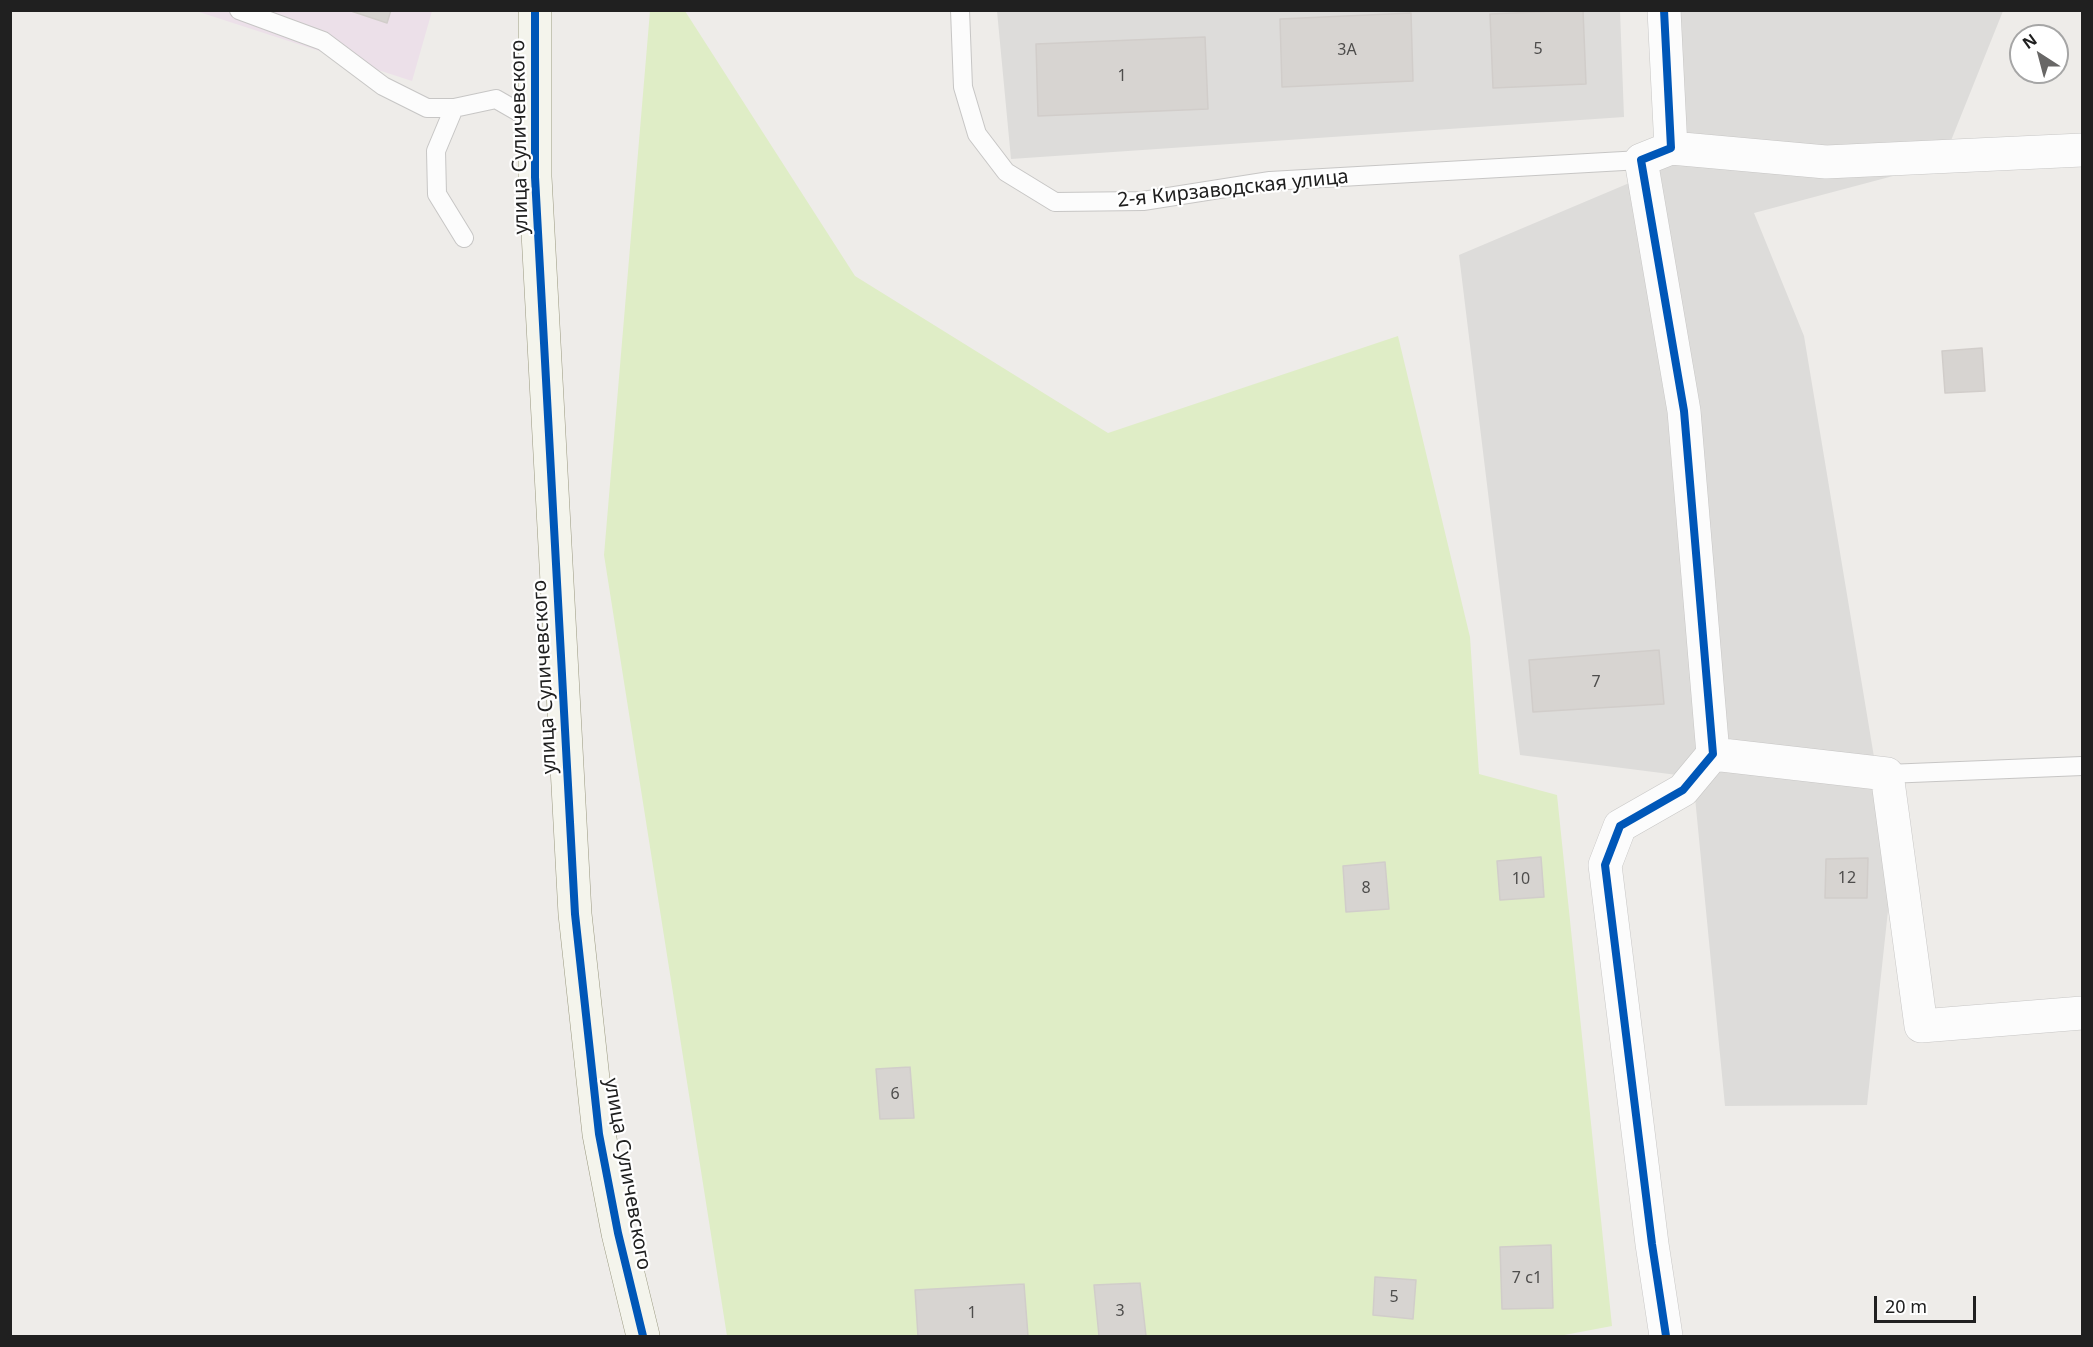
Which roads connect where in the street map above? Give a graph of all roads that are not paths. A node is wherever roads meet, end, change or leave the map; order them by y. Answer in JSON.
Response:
{"nodes":[{"id":1,"x":239,"y":10,"type":"edge"},
{"id":2,"x":535,"y":10,"type":"edge"},
{"id":3,"x":960,"y":10,"type":"edge"},
{"id":4,"x":1665,"y":10,"type":"edge"},
{"id":5,"x":454,"y":108,"type":"junction"},
{"id":6,"x":536,"y":122,"type":"junction"},
{"id":7,"x":1671,"y":148,"type":"junction"},
{"id":8,"x":2082,"y":150,"type":"edge"},
{"id":9,"x":1641,"y":160,"type":"junction"},
{"id":10,"x":464,"y":238,"type":"dead end"},
{"id":11,"x":1713,"y":754,"type":"junction"},
{"id":12,"x":2082,"y":766,"type":"edge"},
{"id":13,"x":1887,"y":774,"type":"junction"},
{"id":14,"x":2082,"y":1013,"type":"edge"},
{"id":15,"x":643,"y":1336,"type":"edge"},
{"id":16,"x":1666,"y":1336,"type":"edge"}],
"edges":[{"from":1,"to":5,"type":"lane"},
{"from":2,"to":6,"type":"street","name":"улица Суличевского"},
{"from":3,"to":9,"type":"lane","name":"2-я Кирзаводская улица"},
{"from":4,"to":7,"type":"street"},
{"from":5,"to":6,"type":"lane"},
{"from":5,"to":10,"type":"lane"},
{"from":6,"to":15,"type":"street","name":"улица Суличевского"},
{"from":7,"to":8,"type":"street"},
{"from":7,"to":9,"type":"street"},
{"from":9,"to":11,"type":"street"},
{"from":11,"to":13,"type":"street"},
{"from":11,"to":16,"type":"street"},
{"from":12,"to":13,"type":"lane"},
{"from":13,"to":14,"type":"street"}]}
